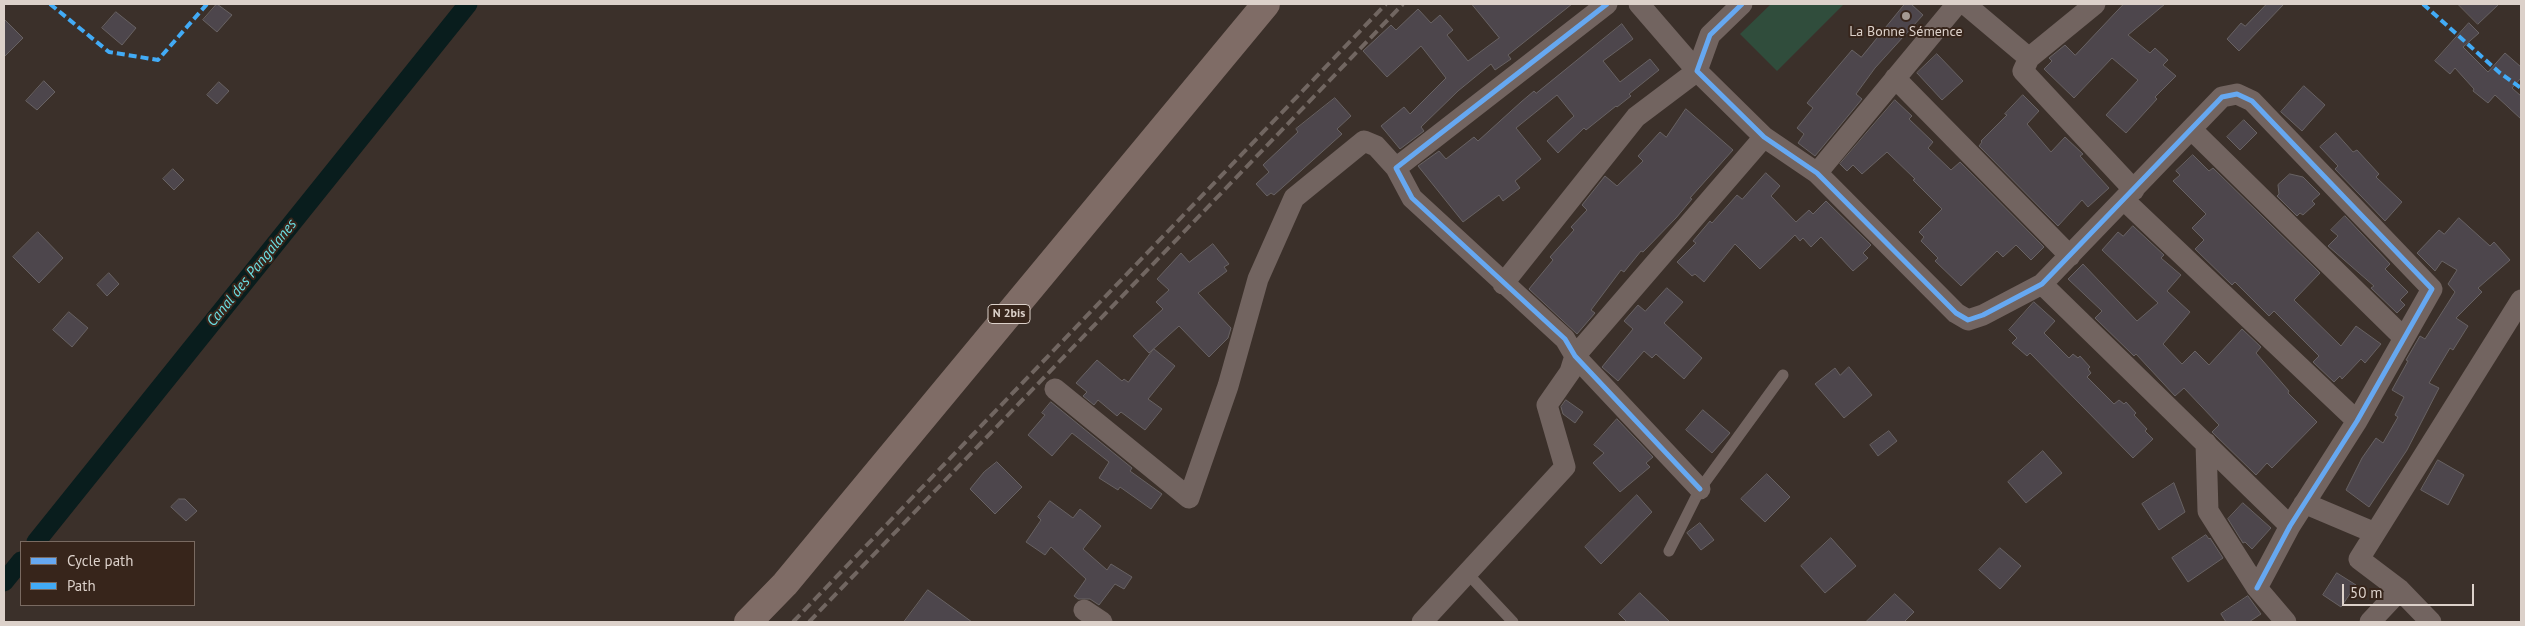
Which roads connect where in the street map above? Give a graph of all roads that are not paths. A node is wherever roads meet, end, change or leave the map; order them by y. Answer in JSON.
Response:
{"nodes":[{"id":1,"x":1266,"y":4,"type":"edge"},
{"id":2,"x":1607,"y":4,"type":"edge"},
{"id":3,"x":1639,"y":4,"type":"edge"},
{"id":4,"x":1742,"y":4,"type":"edge"},
{"id":5,"x":1957,"y":4,"type":"edge"},
{"id":6,"x":1965,"y":4,"type":"edge"},
{"id":7,"x":2095,"y":4,"type":"edge"},
{"id":8,"x":2029,"y":58,"type":"junction"},
{"id":9,"x":1697,"y":71,"type":"junction"},
{"id":10,"x":1895,"y":78,"type":"junction"},
{"id":11,"x":2191,"y":129,"type":"junction"},
{"id":12,"x":1764,"y":137,"type":"junction"},
{"id":13,"x":1396,"y":168,"type":"junction"},
{"id":14,"x":1817,"y":173,"type":"junction"},
{"id":15,"x":2129,"y":195,"type":"junction"},
{"id":16,"x":2070,"y":256,"type":"junction"},
{"id":17,"x":1503,"y":284,"type":"junction"},
{"id":18,"x":2042,"y":284,"type":"junction"},
{"id":19,"x":2521,"y":300,"type":"edge"},
{"id":20,"x":2404,"y":338,"type":"junction"},
{"id":21,"x":1575,"y":356,"type":"junction"},
{"id":22,"x":1783,"y":375,"type":"dead end"},
{"id":23,"x":1054,"y":389,"type":"dead end"},
{"id":24,"x":2357,"y":421,"type":"junction"},
{"id":25,"x":2206,"y":443,"type":"junction"},
{"id":26,"x":1700,"y":489,"type":"junction"},
{"id":27,"x":2304,"y":504,"type":"junction"},
{"id":28,"x":2290,"y":526,"type":"junction"},
{"id":29,"x":2375,"y":534,"type":"junction"},
{"id":30,"x":1669,"y":551,"type":"dead end"},
{"id":31,"x":1467,"y":573,"type":"junction"},
{"id":32,"x":2257,"y":588,"type":"junction"},
{"id":33,"x":2400,"y":590,"type":"junction"},
{"id":34,"x":1084,"y":610,"type":"dead end"},
{"id":35,"x":748,"y":622,"type":"edge"},
{"id":36,"x":1102,"y":622,"type":"edge"},
{"id":37,"x":1422,"y":622,"type":"edge"},
{"id":38,"x":1513,"y":622,"type":"edge"},
{"id":39,"x":2286,"y":622,"type":"edge"},
{"id":40,"x":2370,"y":622,"type":"edge"},
{"id":41,"x":2431,"y":622,"type":"edge"}],
"edges":[{"from":1,"to":35,"type":"main road","number":"N 2bis"},
{"from":2,"to":13,"type":"street"},
{"from":3,"to":9,"type":"street"},
{"from":4,"to":9,"type":"street"},
{"from":5,"to":10,"type":"street"},
{"from":6,"to":8,"type":"street"},
{"from":7,"to":8,"type":"street"},
{"from":8,"to":15,"type":"street"},
{"from":9,"to":12,"type":"street"},
{"from":9,"to":17,"type":"street"},
{"from":10,"to":14,"type":"street"},
{"from":10,"to":16,"type":"street"},
{"from":11,"to":15,"type":"street"},
{"from":11,"to":20,"type":"street"},
{"from":11,"to":20,"type":"street"},
{"from":12,"to":14,"type":"street"},
{"from":12,"to":21,"type":"street"},
{"from":13,"to":17,"type":"street"},
{"from":13,"to":23,"type":"street"},
{"from":14,"to":18,"type":"street"},
{"from":15,"to":16,"type":"street"},
{"from":15,"to":24,"type":"street"},
{"from":16,"to":18,"type":"street"},
{"from":17,"to":21,"type":"street"},
{"from":18,"to":25,"type":"street"},
{"from":19,"to":29,"type":"street"},
{"from":20,"to":24,"type":"street"},
{"from":21,"to":26,"type":"street"},
{"from":21,"to":31,"type":"street"},
{"from":22,"to":26,"type":"lane"},
{"from":24,"to":27,"type":"street"},
{"from":25,"to":28,"type":"street"},
{"from":25,"to":32,"type":"street"},
{"from":26,"to":30,"type":"lane"},
{"from":27,"to":28,"type":"street"},
{"from":27,"to":29,"type":"street"},
{"from":28,"to":32,"type":"street"},
{"from":29,"to":33,"type":"street"},
{"from":31,"to":37,"type":"street"},
{"from":31,"to":38,"type":"lane"},
{"from":32,"to":39,"type":"street"},
{"from":33,"to":40,"type":"street"},
{"from":33,"to":41,"type":"street"},
{"from":34,"to":36,"type":"street"}]}
